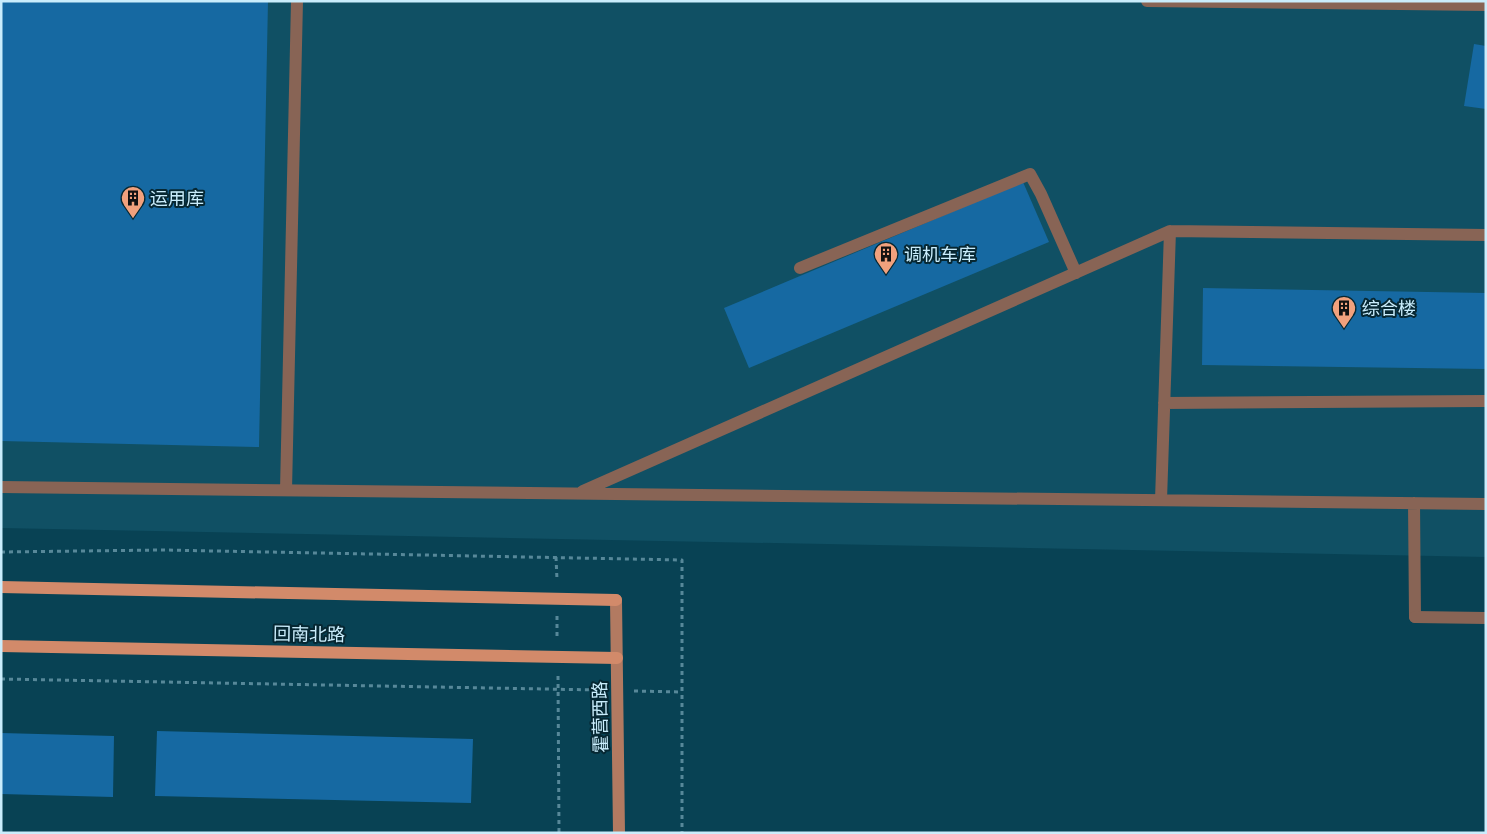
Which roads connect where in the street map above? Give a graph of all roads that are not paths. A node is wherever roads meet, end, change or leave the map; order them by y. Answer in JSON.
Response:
{"nodes":[{"id":1,"x":297,"y":1,"type":"edge"},
{"id":2,"x":1147,"y":1,"type":"edge"},
{"id":3,"x":1486,"y":5,"type":"edge"},
{"id":4,"x":1170,"y":231,"type":"junction"},
{"id":5,"x":1486,"y":235,"type":"edge"},
{"id":6,"x":800,"y":268,"type":"dead end"},
{"id":7,"x":1076,"y":273,"type":"junction"},
{"id":8,"x":1486,"y":401,"type":"edge"},
{"id":9,"x":1164,"y":403,"type":"junction"},
{"id":10,"x":1,"y":487,"type":"edge"},
{"id":11,"x":286,"y":490,"type":"junction"},
{"id":12,"x":579,"y":493,"type":"junction"},
{"id":13,"x":1161,"y":500,"type":"junction"},
{"id":14,"x":1414,"y":503,"type":"junction"},
{"id":15,"x":1486,"y":504,"type":"edge"},
{"id":16,"x":1,"y":587,"type":"edge"},
{"id":17,"x":616,"y":600,"type":"joint"},
{"id":18,"x":1486,"y":618,"type":"edge"},
{"id":19,"x":1,"y":646,"type":"edge"},
{"id":20,"x":616,"y":658,"type":"junction"},
{"id":21,"x":618,"y":833,"type":"edge"}],
"edges":[{"from":1,"to":11,"type":"street"},
{"from":2,"to":3,"type":"street"},
{"from":4,"to":5,"type":"street"},
{"from":4,"to":7,"type":"street"},
{"from":4,"to":9,"type":"street"},
{"from":6,"to":7,"type":"street"},
{"from":7,"to":12,"type":"street"},
{"from":8,"to":9,"type":"street"},
{"from":9,"to":13,"type":"street"},
{"from":10,"to":11,"type":"street"},
{"from":11,"to":12,"type":"street"},
{"from":12,"to":13,"type":"street"},
{"from":13,"to":14,"type":"street"},
{"from":14,"to":15,"type":"street"},
{"from":14,"to":18,"type":"street"},
{"from":16,"to":17,"type":"main road"},
{"from":17,"to":20,"type":"street","name":"霍营西路"},
{"from":19,"to":20,"type":"main road","name":"回南北路"},
{"from":20,"to":21,"type":"street","name":"霍营西路"}]}
